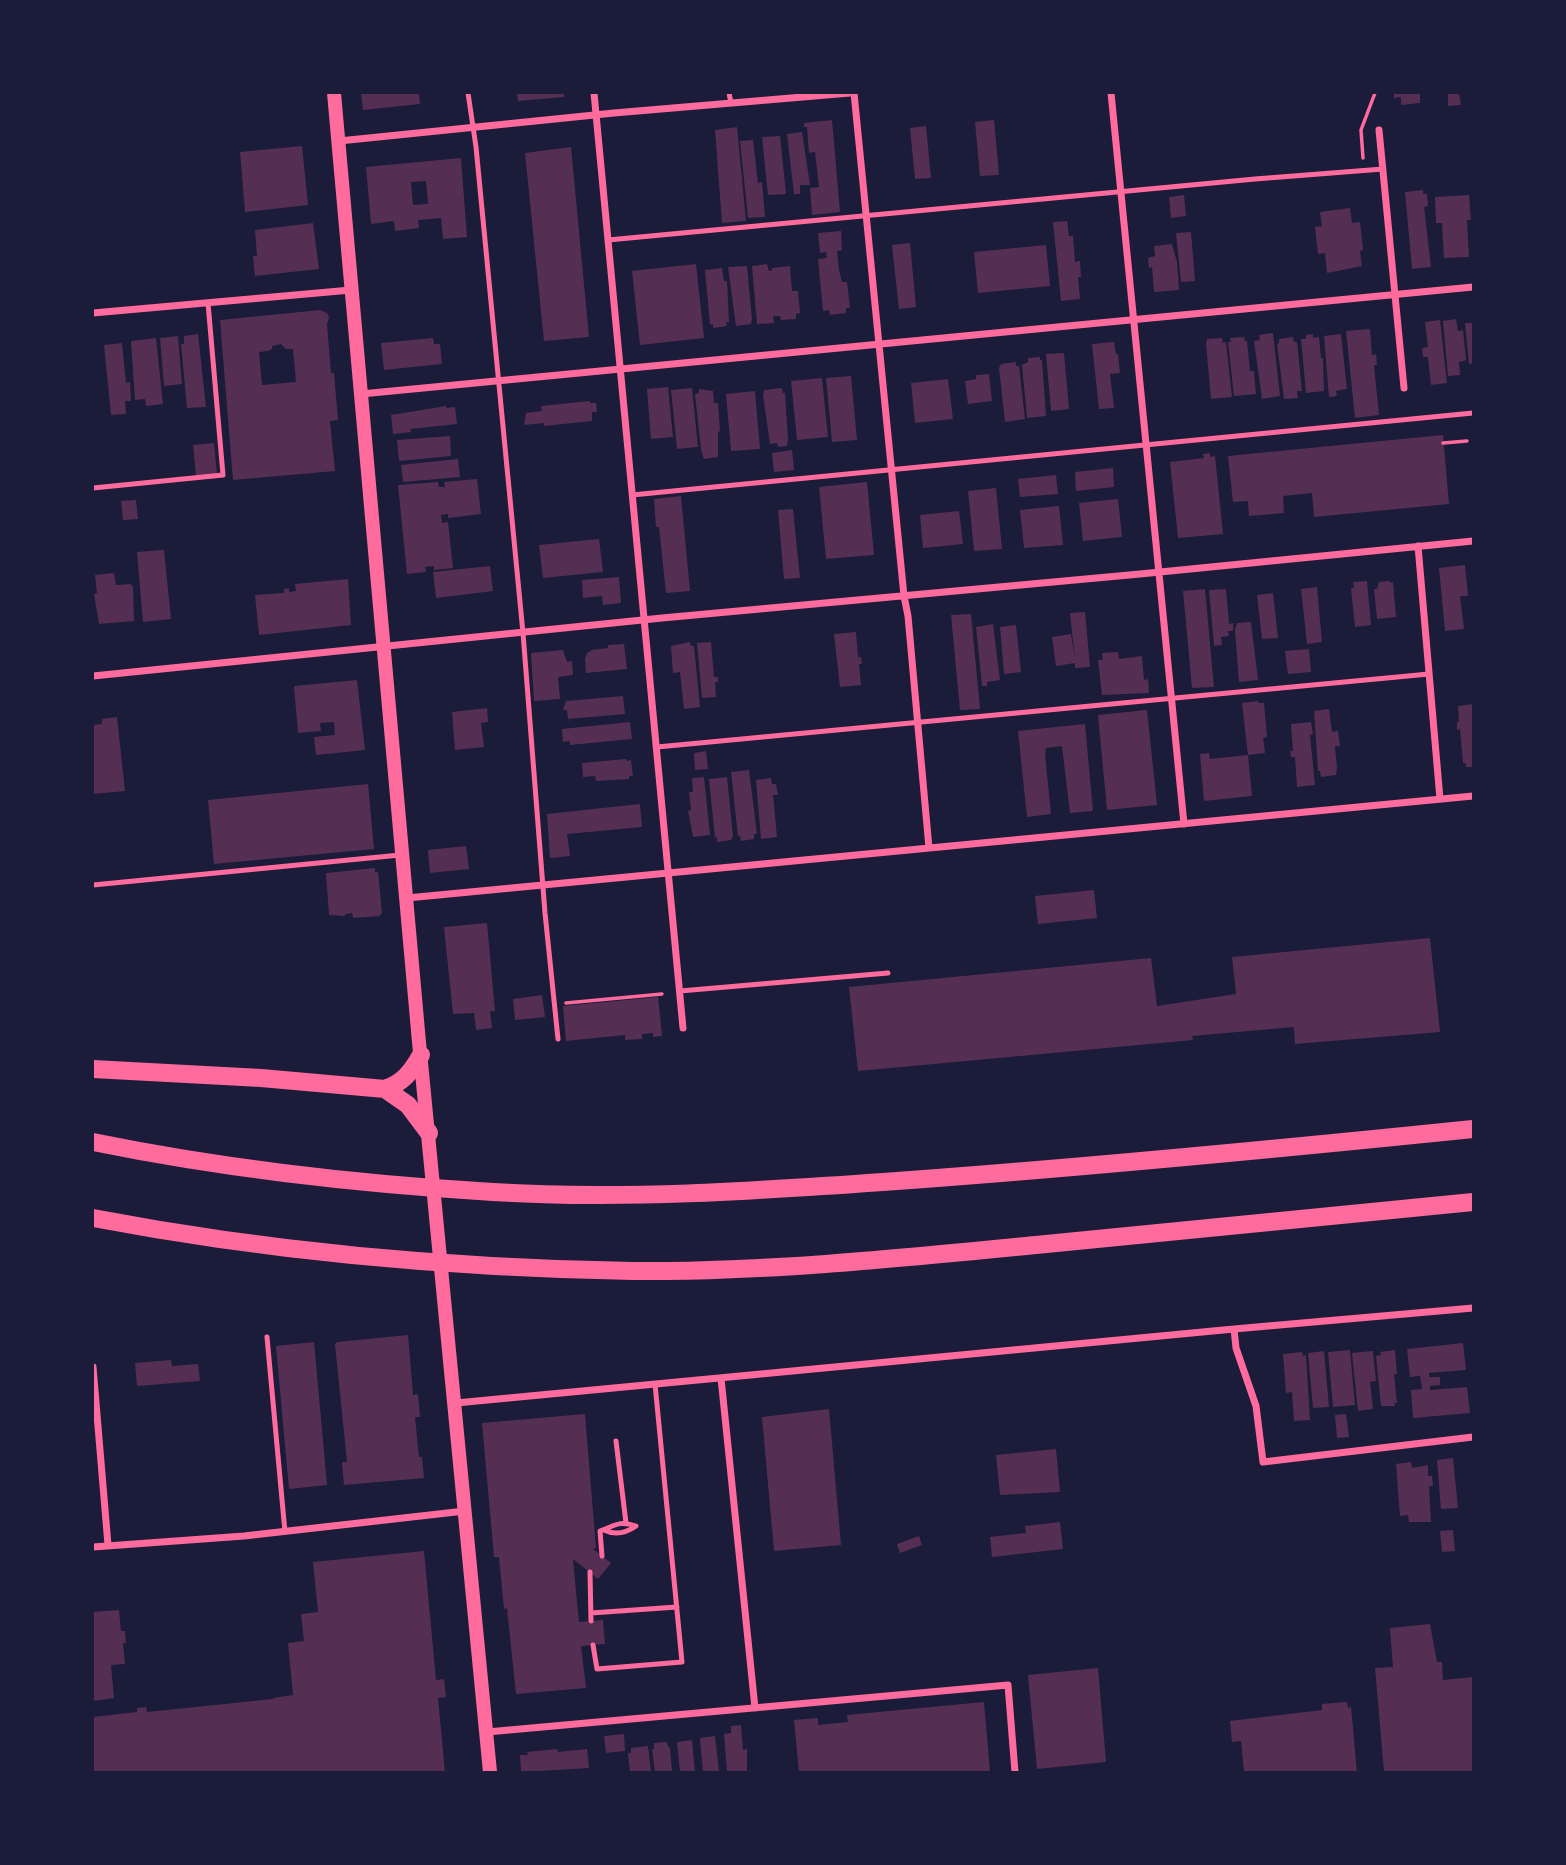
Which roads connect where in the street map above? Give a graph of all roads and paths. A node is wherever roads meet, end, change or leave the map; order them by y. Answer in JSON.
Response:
{"nodes":[{"id":1,"x":334,"y":93,"type":"edge"},
{"id":2,"x":468,"y":93,"type":"edge"},
{"id":3,"x":594,"y":93,"type":"edge"},
{"id":4,"x":729,"y":93,"type":"edge"},
{"id":5,"x":852,"y":93,"type":"edge"},
{"id":6,"x":1111,"y":93,"type":"edge"},
{"id":7,"x":1375,"y":93,"type":"edge"},
{"id":8,"x":731,"y":103,"type":"junction"},
{"id":9,"x":596,"y":115,"type":"junction"},
{"id":10,"x":474,"y":128,"type":"junction"},
{"id":11,"x":1379,"y":130,"type":"dead end"},
{"id":12,"x":338,"y":141,"type":"junction"},
{"id":13,"x":1383,"y":169,"type":"junction"},
{"id":14,"x":1364,"y":171,"type":"junction"},
{"id":15,"x":1120,"y":192,"type":"junction"},
{"id":16,"x":866,"y":216,"type":"junction"},
{"id":17,"x":608,"y":240,"type":"junction"},
{"id":18,"x":1473,"y":287,"type":"edge"},
{"id":19,"x":351,"y":290,"type":"junction"},
{"id":20,"x":1395,"y":295,"type":"junction"},
{"id":21,"x":208,"y":303,"type":"junction"},
{"id":22,"x":93,"y":313,"type":"edge"},
{"id":23,"x":1134,"y":320,"type":"junction"},
{"id":24,"x":879,"y":344,"type":"junction"},
{"id":25,"x":620,"y":368,"type":"junction"},
{"id":26,"x":498,"y":380,"type":"junction"},
{"id":27,"x":1404,"y":388,"type":"dead end"},
{"id":28,"x":360,"y":394,"type":"junction"},
{"id":29,"x":1473,"y":414,"type":"edge"},
{"id":30,"x":1467,"y":441,"type":"dead end"},
{"id":31,"x":1443,"y":443,"type":"dead end"},
{"id":32,"x":1146,"y":445,"type":"junction"},
{"id":33,"x":891,"y":469,"type":"junction"},
{"id":34,"x":93,"y":488,"type":"edge"},
{"id":35,"x":632,"y":495,"type":"junction"},
{"id":36,"x":1473,"y":541,"type":"edge"},
{"id":37,"x":1418,"y":546,"type":"junction"},
{"id":38,"x":1159,"y":572,"type":"junction"},
{"id":39,"x":904,"y":596,"type":"junction"},
{"id":40,"x":644,"y":620,"type":"junction"},
{"id":41,"x":523,"y":633,"type":"junction"},
{"id":42,"x":384,"y":646,"type":"junction"},
{"id":43,"x":1429,"y":674,"type":"junction"},
{"id":44,"x":93,"y":676,"type":"edge"},
{"id":45,"x":1171,"y":699,"type":"junction"},
{"id":46,"x":918,"y":722,"type":"junction"},
{"id":47,"x":657,"y":747,"type":"junction"},
{"id":48,"x":1473,"y":796,"type":"edge"},
{"id":49,"x":1440,"y":800,"type":"junction"},
{"id":50,"x":1184,"y":824,"type":"junction"},
{"id":51,"x":929,"y":848,"type":"junction"},
{"id":52,"x":402,"y":855,"type":"junction"},
{"id":53,"x":668,"y":873,"type":"junction"},
{"id":54,"x":93,"y":885,"type":"edge"},
{"id":55,"x":543,"y":885,"type":"junction"},
{"id":56,"x":407,"y":898,"type":"junction"},
{"id":57,"x":888,"y":973,"type":"dead end"},
{"id":58,"x":680,"y":991,"type":"junction"},
{"id":59,"x":662,"y":994,"type":"dead end"},
{"id":60,"x":564,"y":1003,"type":"dead end"},
{"id":61,"x":683,"y":1028,"type":"dead end"},
{"id":62,"x":558,"y":1039,"type":"dead end"},
{"id":63,"x":421,"y":1055,"type":"junction"},
{"id":64,"x":93,"y":1069,"type":"edge"},
{"id":65,"x":385,"y":1089,"type":"junction"},
{"id":66,"x":1473,"y":1129,"type":"edge"},
{"id":67,"x":429,"y":1133,"type":"junction"},
{"id":68,"x":93,"y":1142,"type":"edge"},
{"id":69,"x":1473,"y":1202,"type":"edge"},
{"id":70,"x":93,"y":1218,"type":"edge"},
{"id":71,"x":1473,"y":1308,"type":"edge"},
{"id":72,"x":1234,"y":1329,"type":"junction"},
{"id":73,"x":267,"y":1337,"type":"dead end"},
{"id":74,"x":93,"y":1367,"type":"edge"},
{"id":75,"x":721,"y":1378,"type":"junction"},
{"id":76,"x":655,"y":1384,"type":"junction"},
{"id":77,"x":456,"y":1403,"type":"junction"},
{"id":78,"x":1473,"y":1437,"type":"edge"},
{"id":79,"x":616,"y":1441,"type":"dead end"},
{"id":80,"x":466,"y":1511,"type":"junction"},
{"id":81,"x":626,"y":1523,"type":"junction"},
{"id":82,"x":604,"y":1530,"type":"junction"},
{"id":83,"x":285,"y":1532,"type":"junction"},
{"id":84,"x":108,"y":1545,"type":"junction"},
{"id":85,"x":93,"y":1547,"type":"edge"},
{"id":86,"x":602,"y":1556,"type":"dead end"},
{"id":87,"x":590,"y":1572,"type":"dead end"},
{"id":88,"x":677,"y":1607,"type":"junction"},
{"id":89,"x":591,"y":1613,"type":"junction"},
{"id":90,"x":591,"y":1621,"type":"dead end"},
{"id":91,"x":593,"y":1645,"type":"dead end"},
{"id":92,"x":755,"y":1708,"type":"junction"},
{"id":93,"x":487,"y":1732,"type":"junction"},
{"id":94,"x":490,"y":1772,"type":"edge"},
{"id":95,"x":1015,"y":1772,"type":"edge"}],
"edges":[{"from":1,"to":12,"type":"main road"},
{"from":2,"to":10,"type":"lane"},
{"from":3,"to":9,"type":"street"},
{"from":4,"to":8,"type":"lane"},
{"from":5,"to":8,"type":"street"},
{"from":5,"to":16,"type":"street"},
{"from":6,"to":15,"type":"street"},
{"from":7,"to":14,"type":"path"},
{"from":8,"to":9,"type":"street"},
{"from":9,"to":10,"type":"street"},
{"from":9,"to":17,"type":"street"},
{"from":10,"to":12,"type":"street"},
{"from":10,"to":26,"type":"lane"},
{"from":11,"to":13,"type":"street"},
{"from":12,"to":19,"type":"main road"},
{"from":13,"to":14,"type":"lane"},
{"from":13,"to":20,"type":"street"},
{"from":14,"to":15,"type":"lane"},
{"from":15,"to":16,"type":"lane"},
{"from":15,"to":23,"type":"street"},
{"from":16,"to":17,"type":"lane"},
{"from":16,"to":24,"type":"street"},
{"from":17,"to":25,"type":"street"},
{"from":18,"to":20,"type":"street"},
{"from":19,"to":21,"type":"street"},
{"from":19,"to":28,"type":"main road"},
{"from":20,"to":23,"type":"street"},
{"from":20,"to":27,"type":"street"},
{"from":21,"to":22,"type":"street"},
{"from":21,"to":34,"type":"lane"},
{"from":23,"to":24,"type":"street"},
{"from":23,"to":32,"type":"street"},
{"from":24,"to":25,"type":"street"},
{"from":24,"to":33,"type":"street"},
{"from":25,"to":26,"type":"street"},
{"from":25,"to":35,"type":"street"},
{"from":26,"to":28,"type":"street"},
{"from":26,"to":41,"type":"lane"},
{"from":28,"to":42,"type":"main road"},
{"from":29,"to":32,"type":"lane"},
{"from":30,"to":31,"type":"path"},
{"from":32,"to":33,"type":"lane"},
{"from":32,"to":38,"type":"street"},
{"from":33,"to":35,"type":"lane"},
{"from":33,"to":39,"type":"street"},
{"from":35,"to":40,"type":"street"},
{"from":36,"to":37,"type":"street"},
{"from":37,"to":38,"type":"street"},
{"from":37,"to":43,"type":"street"},
{"from":38,"to":39,"type":"street"},
{"from":38,"to":45,"type":"street"},
{"from":39,"to":40,"type":"street"},
{"from":39,"to":46,"type":"street"},
{"from":40,"to":41,"type":"street"},
{"from":40,"to":47,"type":"street"},
{"from":41,"to":42,"type":"street"},
{"from":41,"to":55,"type":"lane"},
{"from":42,"to":44,"type":"street"},
{"from":42,"to":52,"type":"main road"},
{"from":43,"to":45,"type":"lane"},
{"from":43,"to":49,"type":"street"},
{"from":45,"to":46,"type":"lane"},
{"from":45,"to":50,"type":"street"},
{"from":46,"to":47,"type":"lane"},
{"from":46,"to":51,"type":"street"},
{"from":47,"to":53,"type":"street"},
{"from":48,"to":49,"type":"street"},
{"from":49,"to":50,"type":"street"},
{"from":50,"to":51,"type":"street"},
{"from":51,"to":53,"type":"street"},
{"from":52,"to":54,"type":"lane"},
{"from":52,"to":56,"type":"main road"},
{"from":53,"to":55,"type":"street"},
{"from":53,"to":58,"type":"street"},
{"from":55,"to":56,"type":"street"},
{"from":55,"to":62,"type":"lane"},
{"from":56,"to":63,"type":"main road"},
{"from":57,"to":58,"type":"lane"},
{"from":58,"to":61,"type":"street"},
{"from":59,"to":60,"type":"path"},
{"from":63,"to":65,"type":"highway"},
{"from":63,"to":67,"type":"main road"},
{"from":64,"to":65,"type":"highway"},
{"from":65,"to":67,"type":"highway"},
{"from":66,"to":68,"type":"highway"},
{"from":67,"to":77,"type":"main road"},
{"from":69,"to":70,"type":"highway"},
{"from":71,"to":72,"type":"street"},
{"from":72,"to":75,"type":"street"},
{"from":72,"to":78,"type":"street"},
{"from":73,"to":83,"type":"lane"},
{"from":74,"to":84,"type":"street"},
{"from":75,"to":76,"type":"street"},
{"from":75,"to":92,"type":"street"},
{"from":76,"to":77,"type":"street"},
{"from":76,"to":88,"type":"lane"},
{"from":77,"to":80,"type":"main road"},
{"from":79,"to":81,"type":"lane"},
{"from":80,"to":83,"type":"street"},
{"from":80,"to":93,"type":"main road"},
{"from":81,"to":82,"type":"lane"},
{"from":81,"to":82,"type":"lane"},
{"from":82,"to":86,"type":"lane"},
{"from":83,"to":84,"type":"street"},
{"from":84,"to":85,"type":"street"},
{"from":87,"to":89,"type":"lane"},
{"from":88,"to":89,"type":"lane"},
{"from":88,"to":91,"type":"lane"},
{"from":89,"to":90,"type":"lane"},
{"from":92,"to":93,"type":"street"},
{"from":92,"to":95,"type":"street"},
{"from":93,"to":94,"type":"main road"}]}
